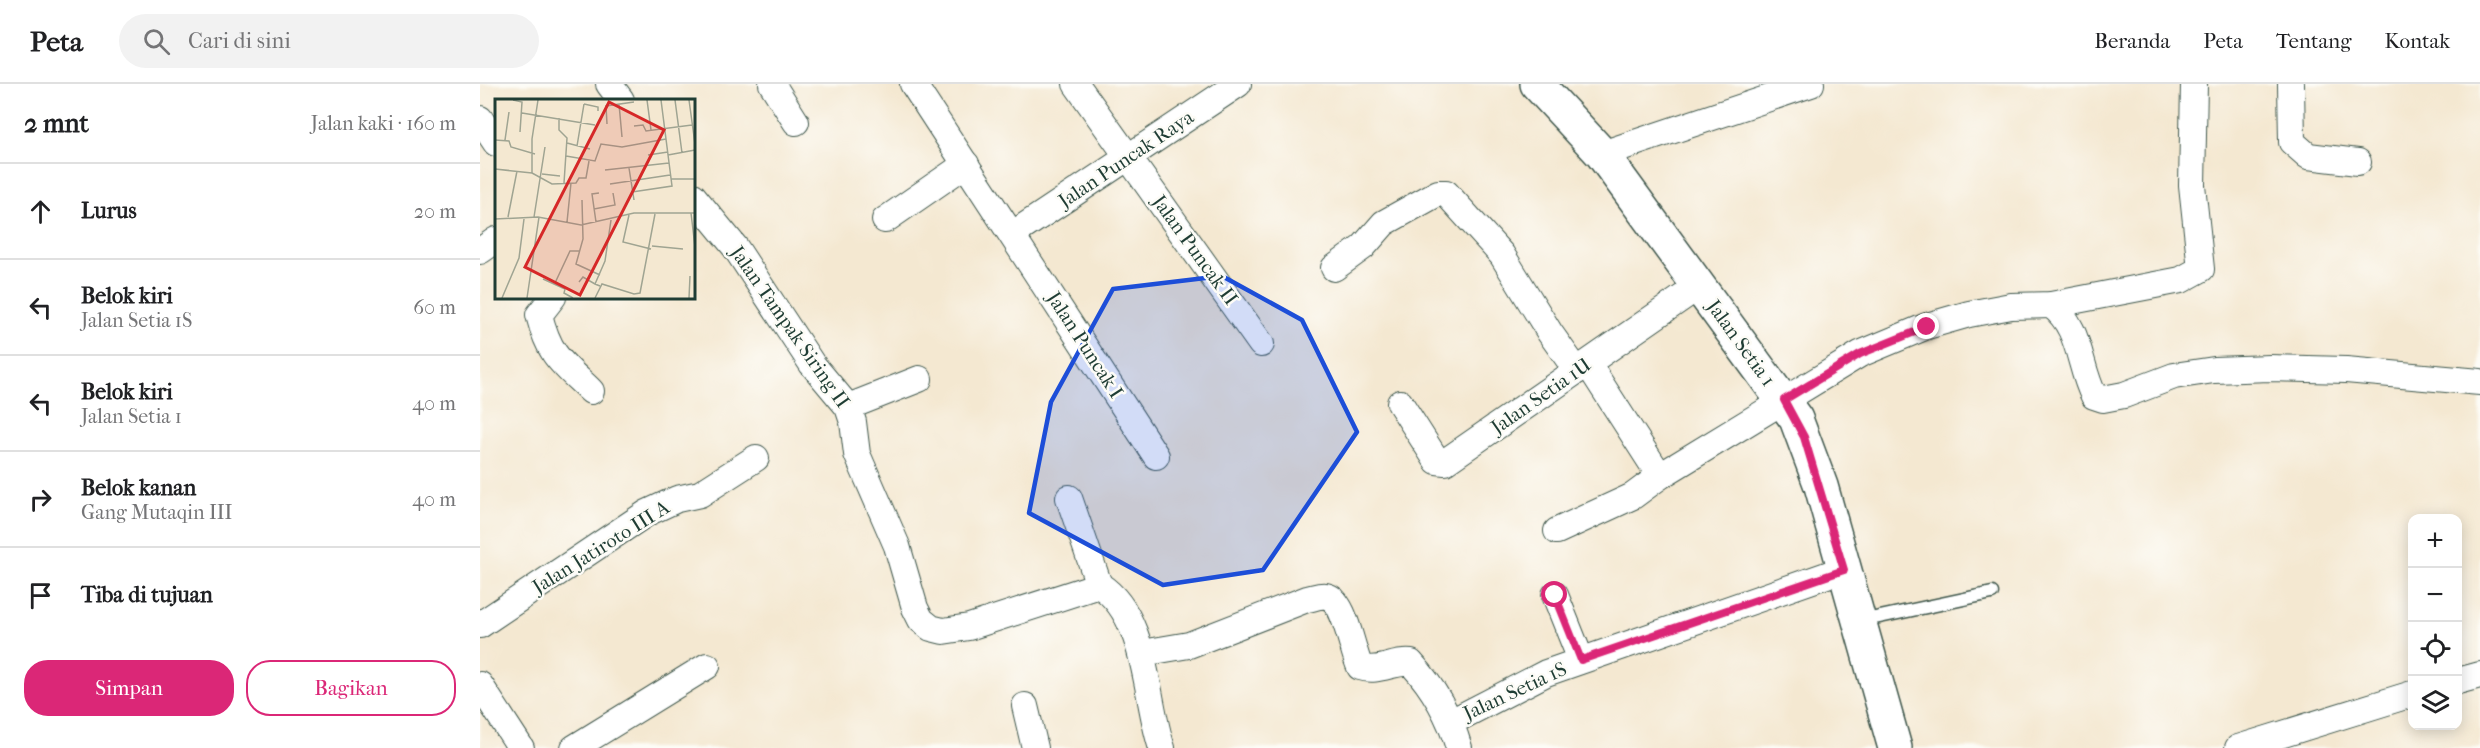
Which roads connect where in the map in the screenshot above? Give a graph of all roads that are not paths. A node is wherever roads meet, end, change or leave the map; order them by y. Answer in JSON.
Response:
{"nodes":[{"id":1,"x":609,"y":84,"type":"edge"},
{"id":2,"x":771,"y":84,"type":"edge"},
{"id":3,"x":913,"y":84,"type":"edge"},
{"id":4,"x":1076,"y":84,"type":"edge"},
{"id":5,"x":1537,"y":84,"type":"edge"},
{"id":6,"x":1810,"y":84,"type":"edge"},
{"id":7,"x":2194,"y":84,"type":"edge"},
{"id":8,"x":2291,"y":84,"type":"edge"},
{"id":9,"x":1235,"y":85,"type":"edge"},
{"id":10,"x":620,"y":99,"type":"edge"},
{"id":11,"x":480,"y":119,"type":"edge"},
{"id":12,"x":796,"y":122,"type":"dead end"},
{"id":13,"x":495,"y":142,"type":"edge"},
{"id":14,"x":1602,"y":154,"type":"junction"},
{"id":15,"x":1127,"y":158,"type":"junction"},
{"id":16,"x":2358,"y":162,"type":"dead end"},
{"id":17,"x":966,"y":164,"type":"junction"},
{"id":18,"x":694,"y":197,"type":"edge"},
{"id":19,"x":885,"y":220,"type":"dead end"},
{"id":20,"x":1013,"y":234,"type":"junction"},
{"id":21,"x":495,"y":241,"type":"edge"},
{"id":22,"x":480,"y":251,"type":"edge"},
{"id":23,"x":1334,"y":268,"type":"dead end"},
{"id":24,"x":1699,"y":286,"type":"junction"},
{"id":25,"x":553,"y":298,"type":"edge"},
{"id":26,"x":2051,"y":305,"type":"junction"},
{"id":27,"x":1262,"y":344,"type":"dead end"},
{"id":28,"x":1582,"y":367,"type":"junction"},
{"id":29,"x":919,"y":379,"type":"dead end"},
{"id":30,"x":2480,"y":382,"type":"edge"},
{"id":31,"x":591,"y":391,"type":"dead end"},
{"id":32,"x":1784,"y":400,"type":"junction"},
{"id":33,"x":1400,"y":403,"type":"dead end"},
{"id":34,"x":848,"y":407,"type":"junction"},
{"id":35,"x":1156,"y":456,"type":"dead end"},
{"id":36,"x":756,"y":458,"type":"dead end"},
{"id":37,"x":1660,"y":476,"type":"junction"},
{"id":38,"x":1069,"y":498,"type":"dead end"},
{"id":39,"x":1557,"y":531,"type":"dead end"},
{"id":40,"x":1844,"y":570,"type":"junction"},
{"id":41,"x":1099,"y":585,"type":"junction"},
{"id":42,"x":1992,"y":593,"type":"dead end"},
{"id":43,"x":1555,"y":595,"type":"dead end"},
{"id":44,"x":1859,"y":621,"type":"junction"},
{"id":45,"x":480,"y":625,"type":"edge"},
{"id":46,"x":1142,"y":653,"type":"junction"},
{"id":47,"x":1581,"y":660,"type":"junction"},
{"id":48,"x":707,"y":666,"type":"dead end"},
{"id":49,"x":2480,"y":675,"type":"edge"},
{"id":50,"x":2462,"y":680,"type":"edge"},
{"id":51,"x":480,"y":686,"type":"edge"},
{"id":52,"x":2408,"y":695,"type":"edge"},
{"id":53,"x":1025,"y":706,"type":"dead end"},
{"id":54,"x":1451,"y":722,"type":"junction"},
{"id":55,"x":521,"y":748,"type":"edge"},
{"id":56,"x":574,"y":748,"type":"edge"},
{"id":57,"x":1035,"y":748,"type":"edge"},
{"id":58,"x":1162,"y":748,"type":"edge"},
{"id":59,"x":1459,"y":748,"type":"edge"},
{"id":60,"x":1895,"y":748,"type":"edge"},
{"id":61,"x":2238,"y":748,"type":"edge"}],
"edges":[{"from":1,"to":10,"type":"street"},
{"from":2,"to":12,"type":"street"},
{"from":3,"to":17,"type":"street","name":"Jalan Puncak I"},
{"from":4,"to":15,"type":"street","name":"Jalan Puncak II"},
{"from":5,"to":14,"type":"street","name":"Jalan Setia 1"},
{"from":6,"to":14,"type":"street"},
{"from":7,"to":26,"type":"street"},
{"from":8,"to":16,"type":"street"},
{"from":9,"to":15,"type":"street","name":"Jalan Puncak Raya"},
{"from":11,"to":13,"type":"street"},
{"from":14,"to":24,"type":"street","name":"Jalan Setia 1"},
{"from":15,"to":20,"type":"street","name":"Jalan Puncak Raya"},
{"from":15,"to":27,"type":"street","name":"Jalan Puncak II"},
{"from":17,"to":19,"type":"street"},
{"from":17,"to":20,"type":"street","name":"Jalan Puncak I"},
{"from":18,"to":34,"type":"street","name":"Jalan Tampak Siring II"},
{"from":20,"to":35,"type":"street","name":"Jalan Puncak I"},
{"from":21,"to":22,"type":"street"},
{"from":23,"to":28,"type":"street"},
{"from":24,"to":28,"type":"street","name":"Jalan Setia 1U"},
{"from":24,"to":32,"type":"street","name":"Jalan Setia 1"},
{"from":25,"to":31,"type":"street"},
{"from":26,"to":30,"type":"street"},
{"from":26,"to":32,"type":"street"},
{"from":28,"to":33,"type":"street","name":"Jalan Setia 1U"},
{"from":28,"to":37,"type":"street"},
{"from":29,"to":34,"type":"street"},
{"from":32,"to":37,"type":"street"},
{"from":32,"to":40,"type":"street","name":"Jalan Setia 1"},
{"from":34,"to":41,"type":"street","name":"Jalan Tampak Siring II"},
{"from":36,"to":45,"type":"street","name":"Jalan Jatiroto III A"},
{"from":37,"to":39,"type":"street"},
{"from":38,"to":41,"type":"street"},
{"from":40,"to":44,"type":"street","name":"Jalan Setia 1"},
{"from":40,"to":47,"type":"street","name":"Jalan Setia 1S"},
{"from":41,"to":46,"type":"street"},
{"from":42,"to":44,"type":"lane"},
{"from":43,"to":47,"type":"street"},
{"from":44,"to":60,"type":"street","name":"Jalan Setia 1"},
{"from":46,"to":54,"type":"street"},
{"from":46,"to":58,"type":"street"},
{"from":47,"to":54,"type":"street","name":"Jalan Setia 1S"},
{"from":48,"to":56,"type":"street"},
{"from":49,"to":50,"type":"street"},
{"from":51,"to":55,"type":"street"},
{"from":52,"to":61,"type":"street"},
{"from":53,"to":57,"type":"street"},
{"from":54,"to":59,"type":"street","name":"Jalan Setia 1S"}]}
